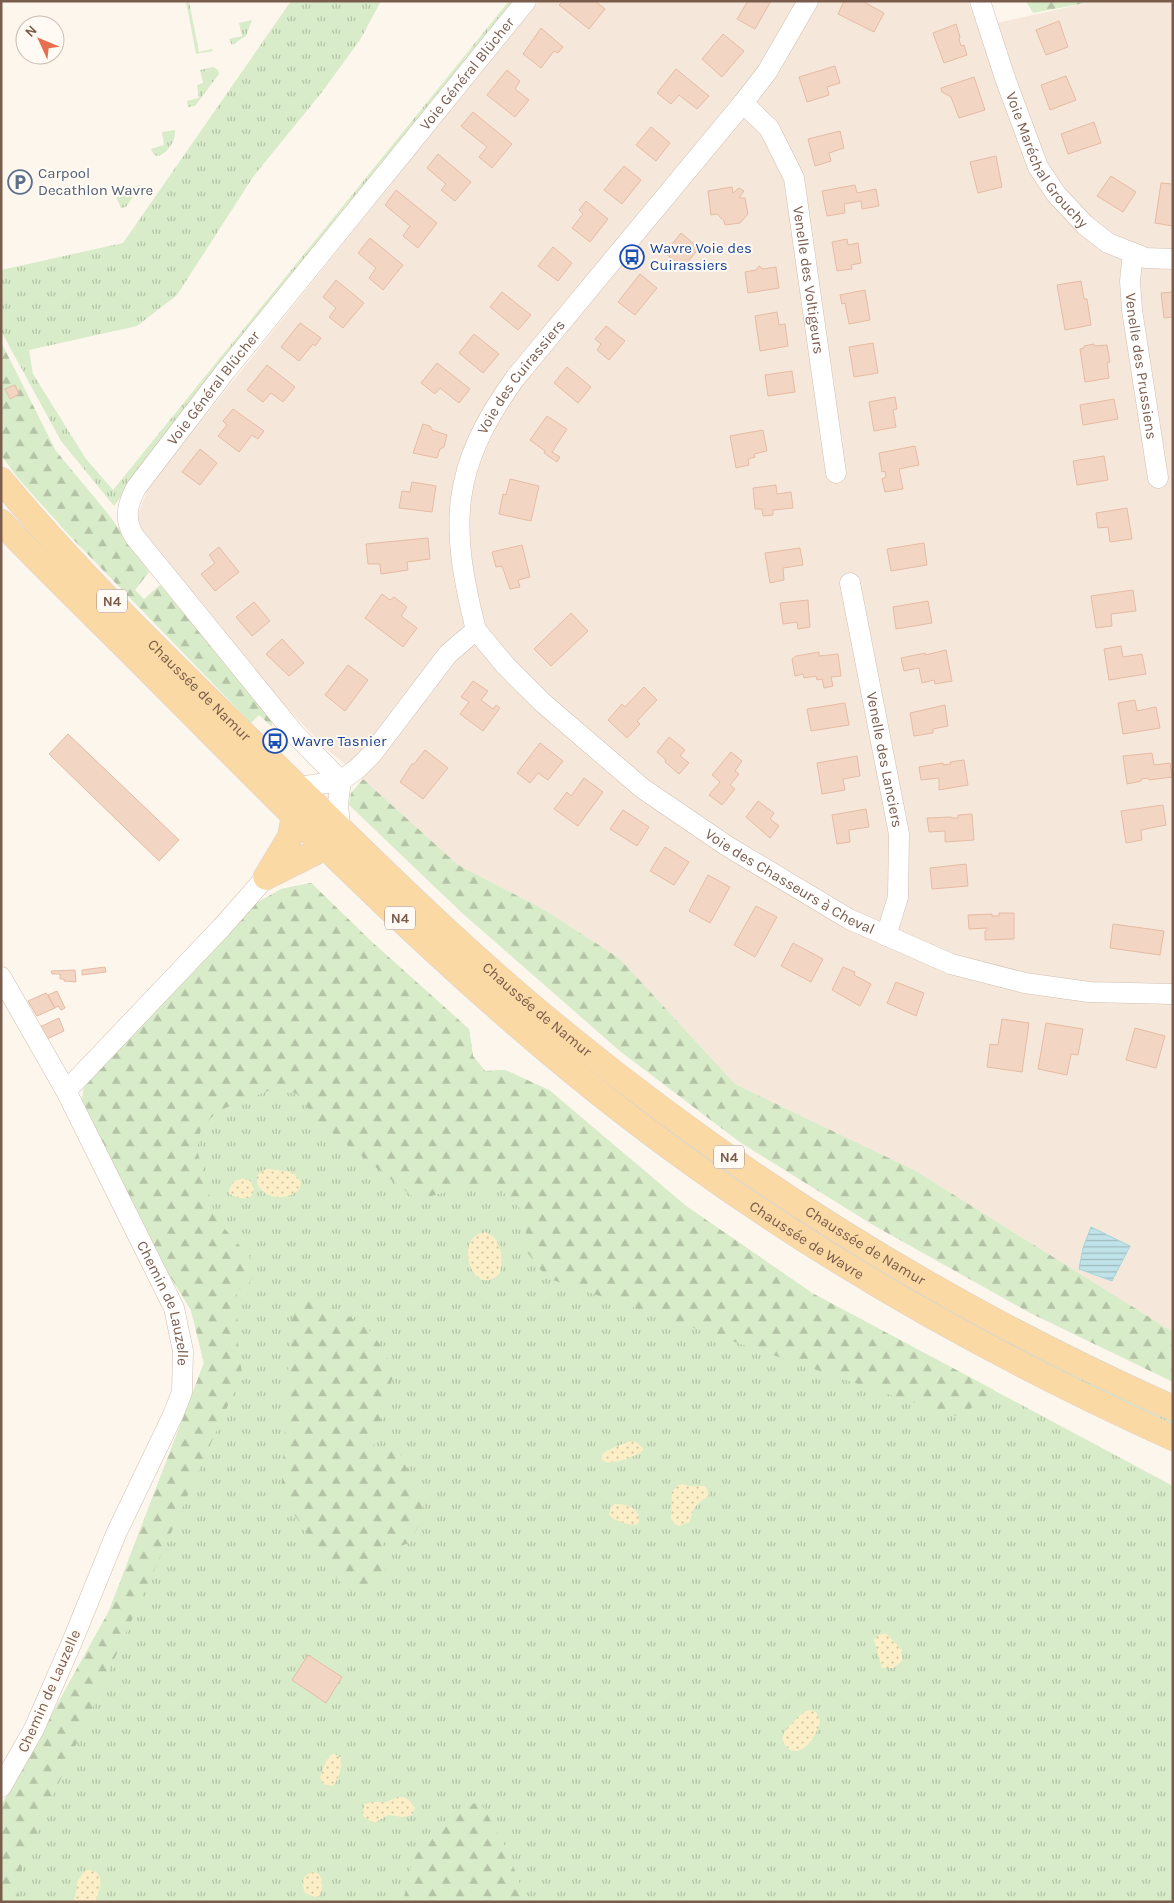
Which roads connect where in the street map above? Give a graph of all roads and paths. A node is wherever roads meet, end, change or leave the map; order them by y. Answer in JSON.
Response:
{"nodes":[{"id":1,"x":526,"y":1,"type":"edge"},
{"id":2,"x":808,"y":1,"type":"edge"},
{"id":3,"x":980,"y":1,"type":"edge"},
{"id":4,"x":743,"y":103,"type":"junction"},
{"id":5,"x":1133,"y":253,"type":"junction"},
{"id":6,"x":1173,"y":259,"type":"edge"},
{"id":7,"x":836,"y":473,"type":"dead end"},
{"id":8,"x":1158,"y":478,"type":"dead end"},
{"id":9,"x":1,"y":480,"type":"edge"},
{"id":10,"x":1,"y":522,"type":"edge"},
{"id":11,"x":850,"y":583,"type":"dead end"},
{"id":12,"x":476,"y":630,"type":"junction"},
{"id":13,"x":341,"y":781,"type":"junction"},
{"id":14,"x":298,"y":788,"type":"junction"},
{"id":15,"x":294,"y":816,"type":"junction"},
{"id":16,"x":333,"y":838,"type":"junction"},
{"id":17,"x":266,"y":877,"type":"junction"},
{"id":18,"x":886,"y":936,"type":"junction"},
{"id":19,"x":1,"y":977,"type":"edge"},
{"id":20,"x":476,"y":988,"type":"joint"},
{"id":21,"x":1173,"y":994,"type":"edge"},
{"id":22,"x":66,"y":1091,"type":"junction"},
{"id":23,"x":1173,"y":1408,"type":"edge"},
{"id":24,"x":1173,"y":1438,"type":"edge"},
{"id":25,"x":1,"y":1787,"type":"edge"}],
"edges":[{"from":1,"to":13,"type":"street","name":"Voie Général Blücher"},
{"from":2,"to":4,"type":"street","name":"Voie des Cuirassiers"},
{"from":3,"to":5,"type":"street","name":"Voie Maréchal Grouchy"},
{"from":4,"to":7,"type":"street","name":"Venelle des Voltigeurs"},
{"from":4,"to":12,"type":"street","name":"Voie des Cuirassiers"},
{"from":5,"to":6,"type":"street","name":"Voie Maréchal Grouchy"},
{"from":5,"to":8,"type":"street","name":"Venelle des Prussiens"},
{"from":9,"to":14,"type":"main road","name":"Chaussée de Namur","number":"N4"},
{"from":10,"to":15,"type":"main road","name":"Chaussée de Namur","number":"N4"},
{"from":11,"to":18,"type":"street","name":"Venelle des Lanciers"},
{"from":12,"to":13,"type":"street"},
{"from":12,"to":18,"type":"street","name":"Voie des Chasseurs à Cheval"},
{"from":13,"to":14,"type":"street"},
{"from":13,"to":16,"type":"street"},
{"from":14,"to":16,"type":"main road","name":"Chaussée de Namur","number":"N4"},
{"from":15,"to":16,"type":"main road","name":"Chaussée de Namur","number":"N4"},
{"from":15,"to":17,"type":"main road"},
{"from":16,"to":17,"type":"main road"},
{"from":16,"to":20,"type":"main road","name":"Chaussée de Namur","number":"N4"},
{"from":16,"to":23,"type":"main road","name":"Chaussée de Namur","number":"N4"},
{"from":17,"to":22,"type":"street"},
{"from":18,"to":21,"type":"street","name":"Voie des Chasseurs à Cheval"},
{"from":19,"to":22,"type":"street","name":"Chemin de Lauzelle"},
{"from":20,"to":24,"type":"main road","name":"Chaussée de Wavre","number":"N4"},
{"from":22,"to":25,"type":"street","name":"Chemin de Lauzelle"}]}
